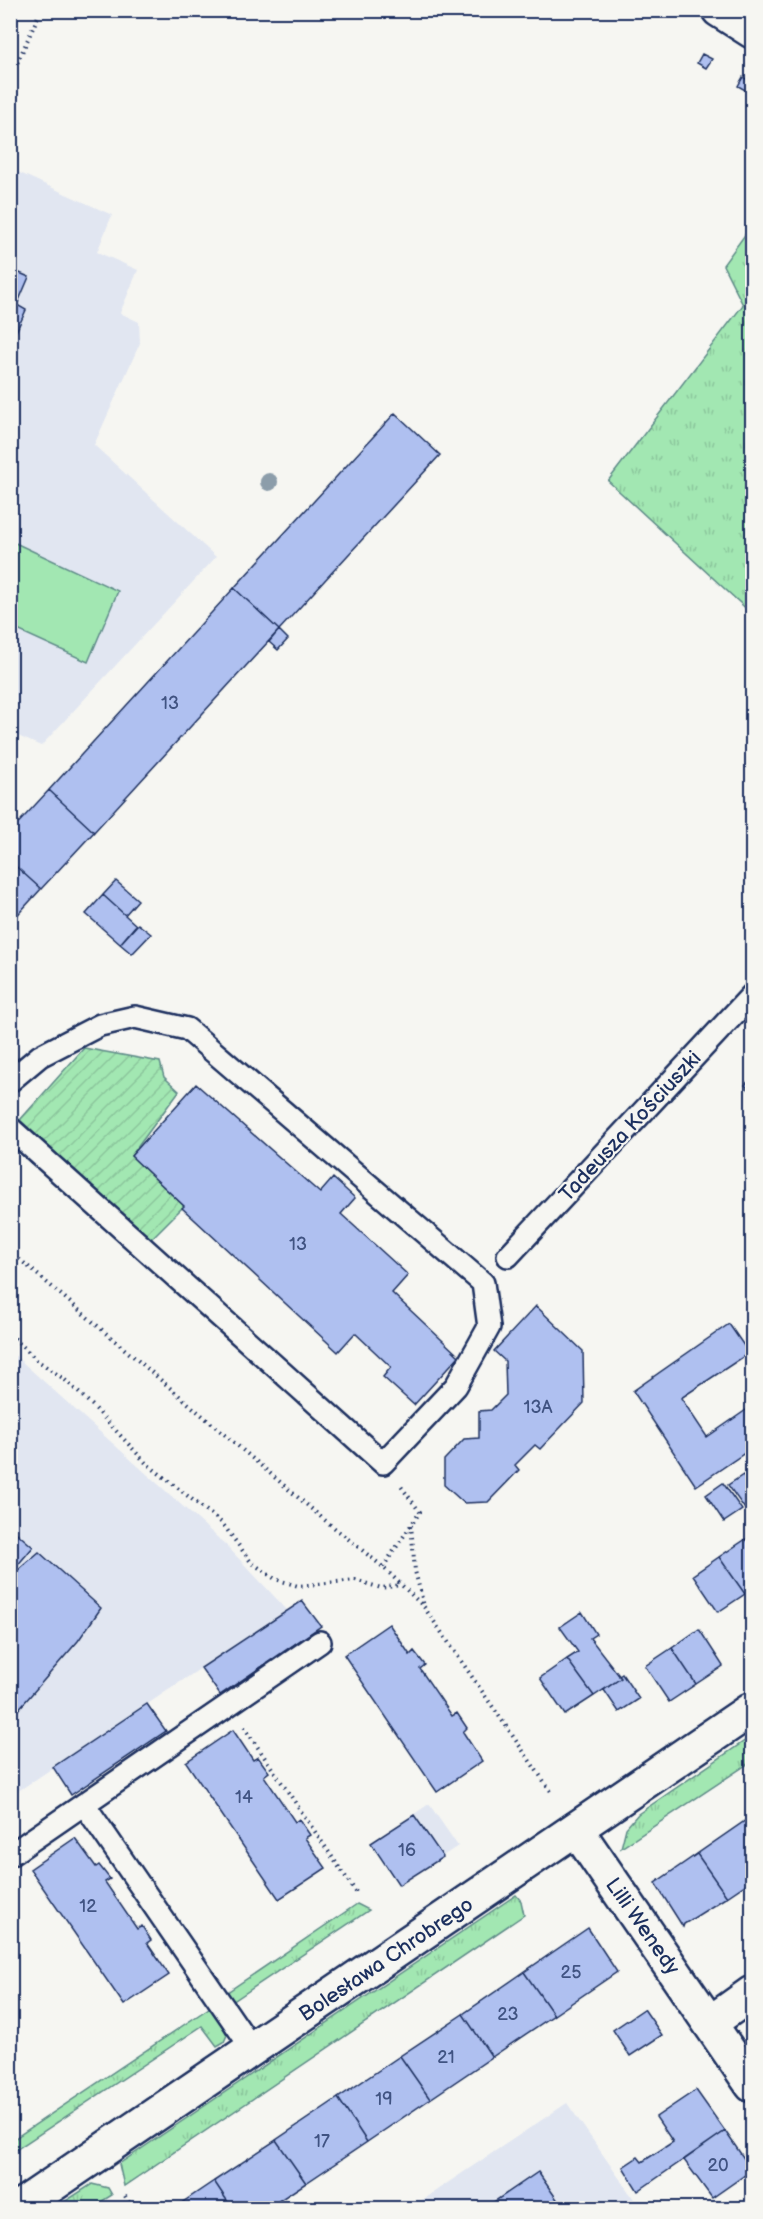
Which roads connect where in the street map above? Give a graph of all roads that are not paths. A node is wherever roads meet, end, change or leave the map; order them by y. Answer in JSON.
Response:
{"nodes":[{"id":1,"x":719,"y":10,"type":"edge"},
{"id":2,"x":753,"y":31,"type":"edge"},
{"id":3,"x":753,"y":994,"type":"edge"},
{"id":4,"x":10,"y":1082,"type":"edge"},
{"id":5,"x":10,"y":1128,"type":"edge"},
{"id":6,"x":507,"y":1256,"type":"dead end"},
{"id":7,"x":320,"y":1642,"type":"dead end"},
{"id":8,"x":753,"y":1709,"type":"edge"},
{"id":9,"x":84,"y":1804,"type":"junction"},
{"id":10,"x":576,"y":1829,"type":"junction"},
{"id":11,"x":10,"y":1855,"type":"edge"},
{"id":12,"x":753,"y":1994,"type":"edge"},
{"id":13,"x":710,"y":2023,"type":"junction"},
{"id":14,"x":253,"y":2050,"type":"junction"},
{"id":15,"x":753,"y":2085,"type":"edge"},
{"id":16,"x":18,"y":2208,"type":"edge"}],
"edges":[{"from":1,"to":2,"type":"street"},
{"from":3,"to":6,"type":"lane","name":"Tadeusza Kościuszki"},
{"from":4,"to":5,"type":"lane"},
{"from":7,"to":9,"type":"lane"},
{"from":8,"to":10,"type":"street","name":"Bolesława Chrobrego"},
{"from":9,"to":11,"type":"lane"},
{"from":9,"to":14,"type":"lane"},
{"from":10,"to":13,"type":"street","name":"Lilli Wenedy"},
{"from":10,"to":14,"type":"street","name":"Bolesława Chrobrego"},
{"from":12,"to":13,"type":"street"},
{"from":13,"to":15,"type":"street","name":"Lilli Wenedy"},
{"from":14,"to":16,"type":"street","name":"Bolesława Chrobrego"}]}
